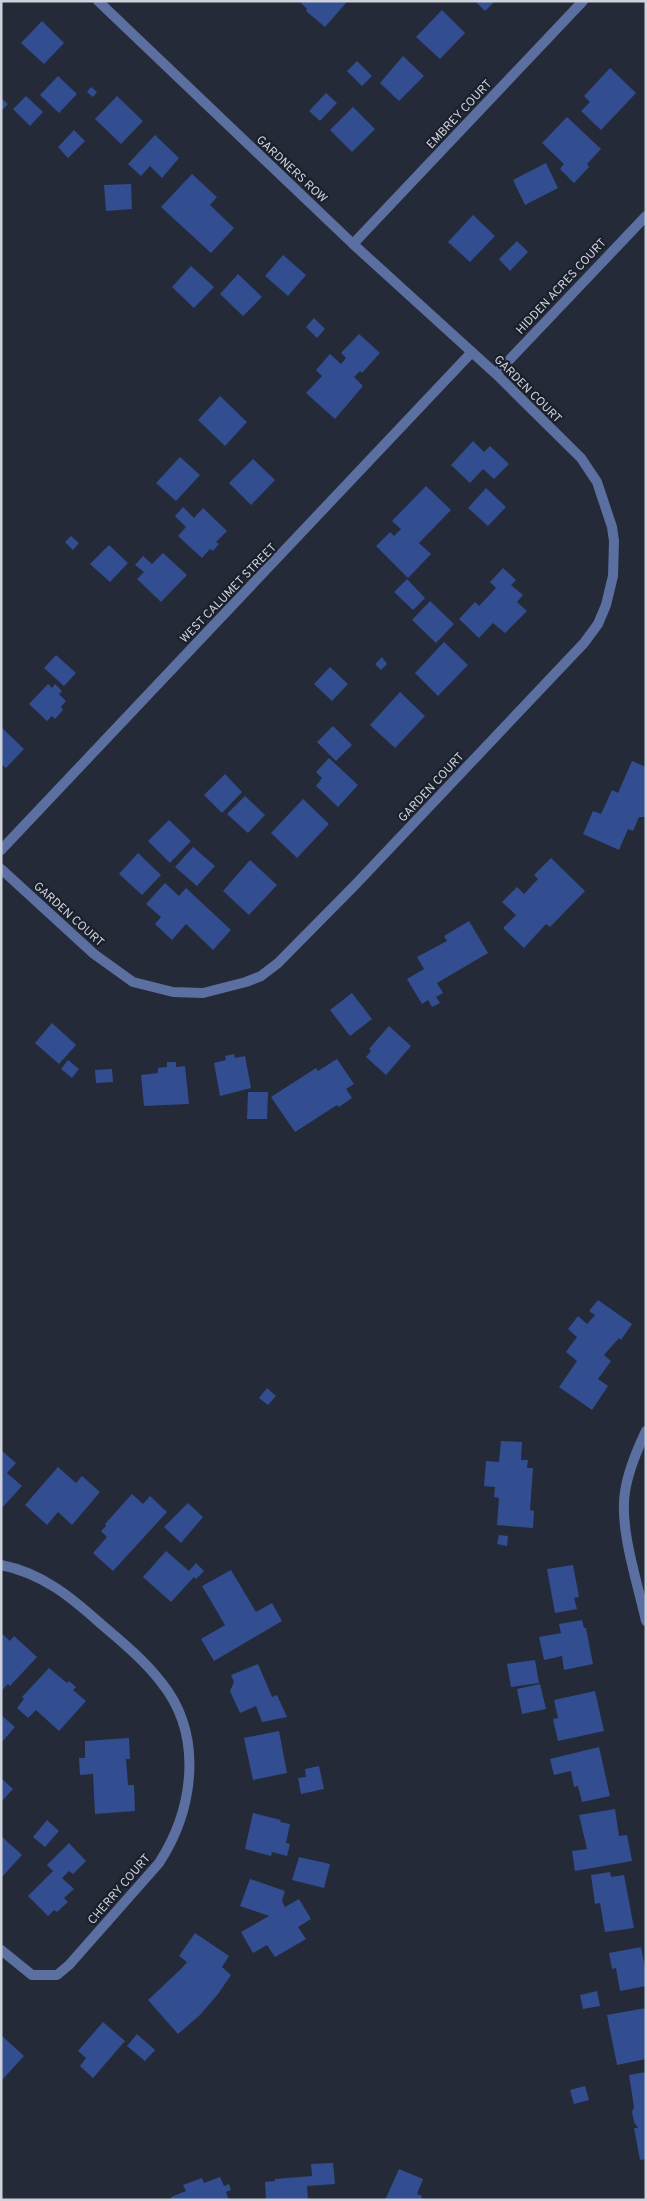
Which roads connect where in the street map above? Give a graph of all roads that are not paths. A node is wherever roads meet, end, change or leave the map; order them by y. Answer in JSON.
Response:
{"nodes":[{"id":1,"x":98,"y":1,"type":"edge"},
{"id":2,"x":583,"y":1,"type":"edge"},
{"id":3,"x":646,"y":216,"type":"edge"},
{"id":4,"x":352,"y":244,"type":"junction"},
{"id":5,"x":472,"y":352,"type":"junction"},
{"id":6,"x":496,"y":374,"type":"junction"},
{"id":7,"x":1,"y":850,"type":"edge"},
{"id":8,"x":1,"y":869,"type":"edge"},
{"id":9,"x":646,"y":1431,"type":"edge"},
{"id":10,"x":1,"y":1565,"type":"edge"},
{"id":11,"x":646,"y":1621,"type":"edge"},
{"id":12,"x":1,"y":1950,"type":"edge"}],
"edges":[{"from":1,"to":4,"type":"street","name":"GARDNERS ROW"},
{"from":2,"to":4,"type":"street","name":"EMBREY COURT"},
{"from":3,"to":6,"type":"street","name":"HIDDEN ACRES COURT"},
{"from":4,"to":5,"type":"street","name":"GARDNERS ROW"},
{"from":5,"to":6,"type":"street","name":"GARDEN COURT"},
{"from":5,"to":7,"type":"street","name":"WEST CALUMET STREET"},
{"from":6,"to":8,"type":"street","name":"GARDEN COURT"},
{"from":9,"to":11,"type":"street"},
{"from":10,"to":12,"type":"street","name":"CHERRY COURT"}]}
